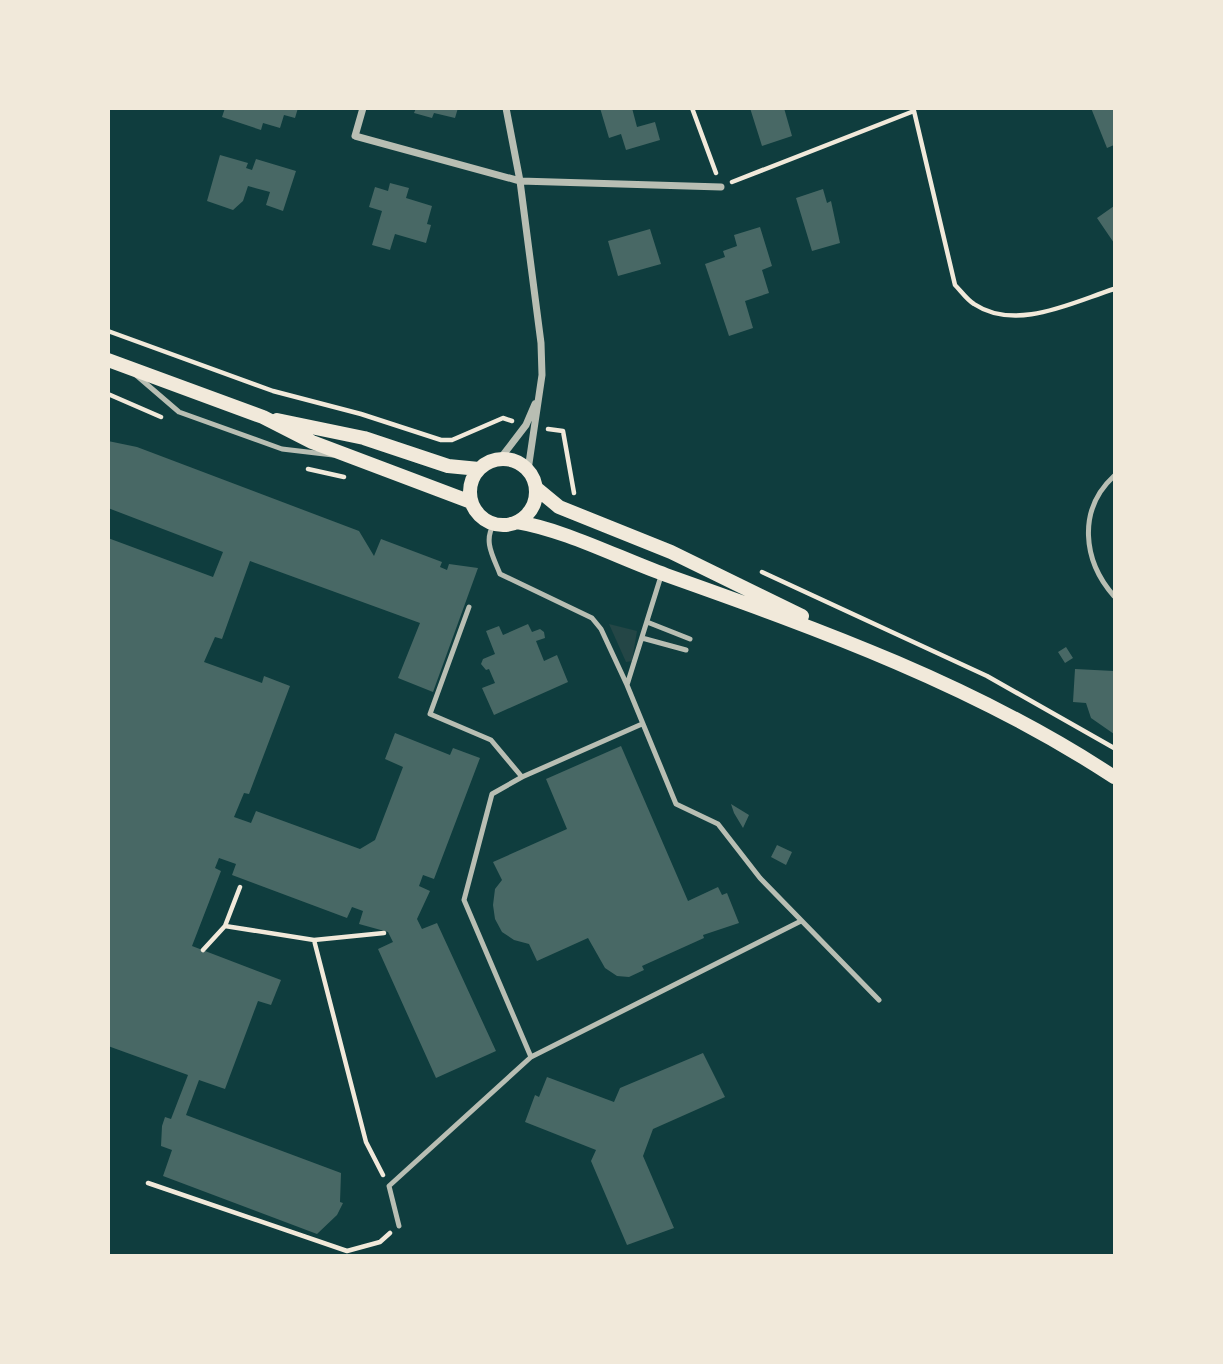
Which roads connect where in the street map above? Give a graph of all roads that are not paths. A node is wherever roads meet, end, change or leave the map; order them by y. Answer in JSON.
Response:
{"nodes":[{"id":1,"x":363,"y":108,"type":"edge"},
{"id":2,"x":506,"y":108,"type":"edge"},
{"id":3,"x":520,"y":181,"type":"junction"},
{"id":4,"x":721,"y":187,"type":"road end"},
{"id":5,"x":108,"y":360,"type":"edge"},
{"id":6,"x":129,"y":368,"type":"junction"},
{"id":7,"x":263,"y":417,"type":"junction"},
{"id":8,"x":530,"y":426,"type":"junction"},
{"id":9,"x":347,"y":455,"type":"junction"},
{"id":10,"x":500,"y":458,"type":"junction"},
{"id":11,"x":479,"y":470,"type":"junction"},
{"id":12,"x":528,"y":470,"type":"junction"},
{"id":13,"x":1115,"y":476,"type":"edge"},
{"id":14,"x":536,"y":488,"type":"junction"},
{"id":15,"x":471,"y":502,"type":"junction"},
{"id":16,"x":517,"y":522,"type":"junction"},
{"id":17,"x":494,"y":524,"type":"junction"},
{"id":18,"x":662,"y":573,"type":"junction"},
{"id":19,"x":1115,"y":596,"type":"edge"},
{"id":20,"x":470,"y":607,"type":"dead end"},
{"id":21,"x":647,"y":622,"type":"junction"},
{"id":22,"x":642,"y":638,"type":"junction"},
{"id":23,"x":690,"y":639,"type":"dead end"},
{"id":24,"x":844,"y":639,"type":"junction"},
{"id":25,"x":686,"y":650,"type":"dead end"},
{"id":26,"x":627,"y":685,"type":"junction"},
{"id":27,"x":642,"y":724,"type":"junction"},
{"id":28,"x":522,"y":777,"type":"junction"},
{"id":29,"x":1115,"y":777,"type":"edge"},
{"id":30,"x":801,"y":921,"type":"junction"},
{"id":31,"x":879,"y":1000,"type":"dead end"},
{"id":32,"x":531,"y":1057,"type":"junction"},
{"id":33,"x":399,"y":1226,"type":"road end"}],
"edges":[{"from":1,"to":3,"type":"street"},
{"from":2,"to":3,"type":"street"},
{"from":3,"to":4,"type":"street"},
{"from":3,"to":8,"type":"street"},
{"from":5,"to":6,"type":"main road"},
{"from":6,"to":7,"type":"main road"},
{"from":6,"to":9,"type":"lane"},
{"from":7,"to":9,"type":"main road"},
{"from":7,"to":11,"type":"main road"},
{"from":8,"to":10,"type":"street"},
{"from":8,"to":12,"type":"street"},
{"from":9,"to":15,"type":"main road"},
{"from":10,"to":11,"type":"main road"},
{"from":10,"to":12,"type":"main road"},
{"from":11,"to":15,"type":"main road"},
{"from":12,"to":14,"type":"main road"},
{"from":13,"to":19,"type":"lane"},
{"from":14,"to":16,"type":"main road"},
{"from":14,"to":24,"type":"main road"},
{"from":15,"to":17,"type":"main road"},
{"from":16,"to":17,"type":"main road"},
{"from":16,"to":18,"type":"main road"},
{"from":17,"to":26,"type":"lane"},
{"from":18,"to":21,"type":"lane"},
{"from":18,"to":24,"type":"main road"},
{"from":20,"to":28,"type":"lane"},
{"from":21,"to":22,"type":"lane"},
{"from":21,"to":23,"type":"lane"},
{"from":22,"to":25,"type":"lane"},
{"from":22,"to":26,"type":"lane"},
{"from":24,"to":29,"type":"main road"},
{"from":26,"to":27,"type":"lane"},
{"from":27,"to":28,"type":"lane"},
{"from":27,"to":30,"type":"lane"},
{"from":28,"to":32,"type":"lane"},
{"from":30,"to":31,"type":"lane"},
{"from":30,"to":32,"type":"lane"},
{"from":32,"to":33,"type":"lane"}]}
